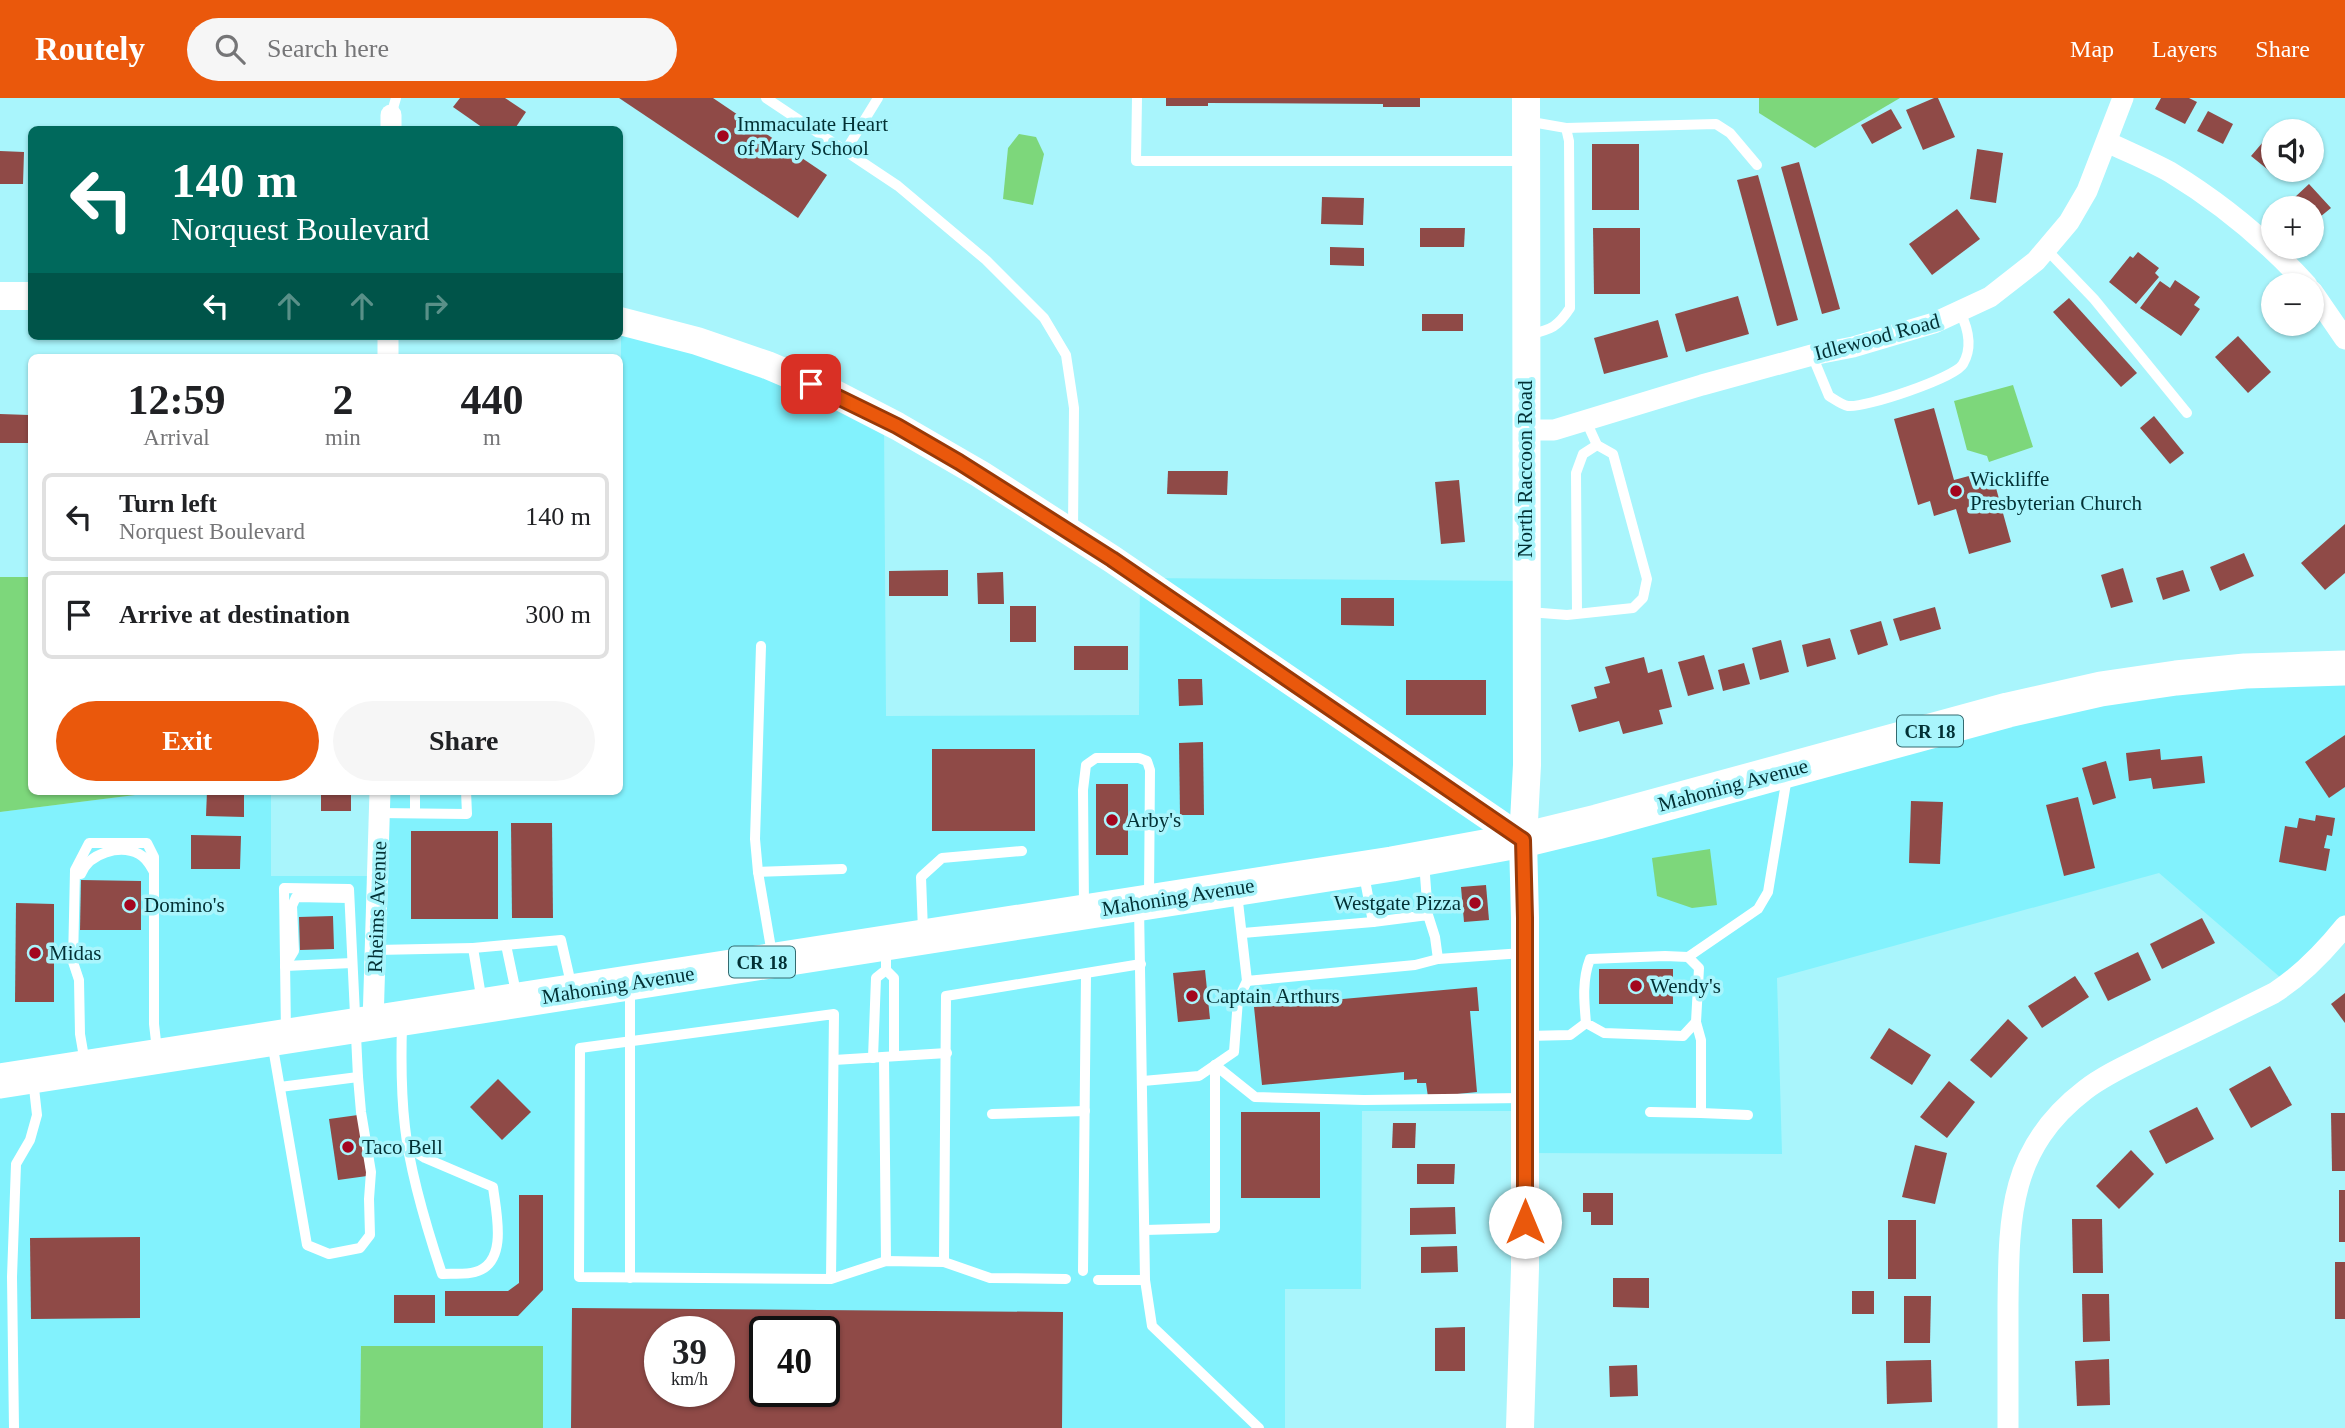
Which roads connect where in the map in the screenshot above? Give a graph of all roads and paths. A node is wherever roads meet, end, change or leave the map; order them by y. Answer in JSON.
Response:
{"nodes":[{"id":1,"x":766,"y":98,"type":"edge"},
{"id":2,"x":878,"y":98,"type":"edge"},
{"id":3,"x":1137,"y":98,"type":"edge"},
{"id":4,"x":2123,"y":98,"type":"edge"},
{"id":5,"x":1526,"y":109,"type":"edge"},
{"id":6,"x":1566,"y":128,"type":"junction"},
{"id":7,"x":2107,"y":142,"type":"junction"},
{"id":8,"x":846,"y":150,"type":"junction"},
{"id":9,"x":1525,"y":161,"type":"junction"},
{"id":10,"x":1757,"y":165,"type":"dead end"},
{"id":11,"x":2046,"y":249,"type":"junction"},
{"id":12,"x":2295,"y":273,"type":"edge"},
{"id":13,"x":0,"y":296,"type":"edge"},
{"id":14,"x":28,"y":296,"type":"edge"},
{"id":15,"x":2324,"y":308,"type":"edge"},
{"id":16,"x":1960,"y":312,"type":"junction"},
{"id":17,"x":623,"y":322,"type":"edge"},
{"id":18,"x":1525,"y":335,"type":"junction"},
{"id":19,"x":2345,"y":339,"type":"edge"},
{"id":20,"x":1812,"y":355,"type":"junction"},
{"id":21,"x":2187,"y":413,"type":"dead end"},
{"id":22,"x":1586,"y":421,"type":"junction"},
{"id":23,"x":1525,"y":430,"type":"junction"},
{"id":24,"x":1597,"y":445,"type":"junction"},
{"id":25,"x":1073,"y":534,"type":"junction"},
{"id":26,"x":1526,"y":611,"type":"junction"},
{"id":27,"x":1577,"y":613,"type":"junction"},
{"id":28,"x":761,"y":646,"type":"dead end"},
{"id":29,"x":2345,"y":668,"type":"edge"},
{"id":30,"x":1788,"y":770,"type":"junction"},
{"id":31,"x":380,"y":795,"type":"edge"},
{"id":32,"x":415,"y":795,"type":"edge"},
{"id":33,"x":466,"y":795,"type":"edge"},
{"id":34,"x":380,"y":813,"type":"junction"},
{"id":35,"x":415,"y":813,"type":"junction"},
{"id":36,"x":1523,"y":840,"type":"junction"},
{"id":37,"x":1022,"y":851,"type":"dead end"},
{"id":38,"x":1423,"y":858,"type":"junction"},
{"id":39,"x":1362,"y":868,"type":"junction"},
{"id":40,"x":842,"y":869,"type":"dead end"},
{"id":41,"x":758,"y":872,"type":"junction"},
{"id":42,"x":1236,"y":888,"type":"junction"},
{"id":43,"x":1144,"y":903,"type":"junction"},
{"id":44,"x":1084,"y":912,"type":"junction"},
{"id":45,"x":1428,"y":915,"type":"junction"},
{"id":46,"x":1373,"y":922,"type":"junction"},
{"id":47,"x":2345,"y":926,"type":"edge"},
{"id":48,"x":1243,"y":933,"type":"junction"},
{"id":49,"x":923,"y":937,"type":"junction"},
{"id":50,"x":506,"y":945,"type":"junction"},
{"id":51,"x":473,"y":948,"type":"junction"},
{"id":52,"x":376,"y":950,"type":"junction"},
{"id":53,"x":1525,"y":952,"type":"junction"},
{"id":54,"x":886,"y":956,"type":"junction"},
{"id":55,"x":1688,"y":957,"type":"junction"},
{"id":56,"x":1438,"y":959,"type":"junction"},
{"id":57,"x":774,"y":961,"type":"junction"},
{"id":58,"x":352,"y":963,"type":"junction"},
{"id":59,"x":1141,"y":964,"type":"junction"},
{"id":60,"x":285,"y":966,"type":"junction"},
{"id":61,"x":1086,"y":974,"type":"junction"},
{"id":62,"x":1247,"y":981,"type":"junction"},
{"id":63,"x":630,"y":983,"type":"junction"},
{"id":64,"x":573,"y":992,"type":"junction"},
{"id":65,"x":518,"y":1000,"type":"junction"},
{"id":66,"x":483,"y":1006,"type":"junction"},
{"id":67,"x":377,"y":1022,"type":"junction"},
{"id":68,"x":1696,"y":1022,"type":"junction"},
{"id":69,"x":1586,"y":1023,"type":"junction"},
{"id":70,"x":1525,"y":1036,"type":"junction"},
{"id":71,"x":279,"y":1038,"type":"junction"},
{"id":72,"x":630,"y":1041,"type":"junction"},
{"id":73,"x":947,"y":1053,"type":"junction"},
{"id":74,"x":158,"y":1057,"type":"junction"},
{"id":75,"x":884,"y":1057,"type":"junction"},
{"id":76,"x":834,"y":1060,"type":"junction"},
{"id":77,"x":1215,"y":1065,"type":"junction"},
{"id":78,"x":85,"y":1068,"type":"junction"},
{"id":79,"x":358,"y":1077,"type":"junction"},
{"id":80,"x":8,"y":1079,"type":"edge"},
{"id":81,"x":1143,"y":1081,"type":"junction"},
{"id":82,"x":280,"y":1087,"type":"junction"},
{"id":83,"x":1525,"y":1098,"type":"junction"},
{"id":84,"x":1085,"y":1111,"type":"junction"},
{"id":85,"x":1650,"y":1112,"type":"dead end"},
{"id":86,"x":1701,"y":1113,"type":"junction"},
{"id":87,"x":992,"y":1114,"type":"dead end"},
{"id":88,"x":1748,"y":1115,"type":"dead end"},
{"id":89,"x":409,"y":1148,"type":"junction"},
{"id":90,"x":1145,"y":1230,"type":"junction"},
{"id":91,"x":886,"y":1261,"type":"junction"},
{"id":92,"x":944,"y":1262,"type":"junction"},
{"id":93,"x":1083,"y":1271,"type":"dead end"},
{"id":94,"x":630,"y":1278,"type":"junction"},
{"id":95,"x":831,"y":1279,"type":"junction"},
{"id":96,"x":1066,"y":1279,"type":"dead end"},
{"id":97,"x":1098,"y":1280,"type":"dead end"},
{"id":98,"x":1145,"y":1280,"type":"junction"},
{"id":99,"x":14,"y":1428,"type":"edge"},
{"id":100,"x":1259,"y":1428,"type":"edge"},
{"id":101,"x":1520,"y":1428,"type":"edge"},
{"id":102,"x":2008,"y":1428,"type":"edge"}],
"edges":[{"from":1,"to":8,"type":"lane"},
{"from":2,"to":8,"type":"lane"},
{"from":3,"to":9,"type":"lane"},
{"from":4,"to":7,"type":"street","name":"Idlewood Road"},
{"from":5,"to":6,"type":"lane"},
{"from":5,"to":9,"type":"street","name":"North Raccoon Road"},
{"from":6,"to":10,"type":"lane"},
{"from":6,"to":18,"type":"lane"},
{"from":7,"to":11,"type":"street","name":"Idlewood Road"},
{"from":7,"to":12,"type":"street"},
{"from":8,"to":25,"type":"lane"},
{"from":9,"to":18,"type":"street","name":"North Raccoon Road"},
{"from":11,"to":16,"type":"street","name":"Idlewood Road"},
{"from":11,"to":21,"type":"lane"},
{"from":13,"to":14,"type":"street"},
{"from":15,"to":19,"type":"street"},
{"from":16,"to":20,"type":"street","name":"Idlewood Road"},
{"from":16,"to":20,"type":"lane"},
{"from":17,"to":25,"type":"street"},
{"from":18,"to":23,"type":"street","name":"North Raccoon Road"},
{"from":20,"to":22,"type":"street","name":"Idlewood Road"},
{"from":22,"to":23,"type":"street","name":"Idlewood Road"},
{"from":22,"to":24,"type":"lane"},
{"from":23,"to":26,"type":"street","name":"North Raccoon Road"},
{"from":24,"to":27,"type":"lane"},
{"from":24,"to":27,"type":"lane"},
{"from":25,"to":36,"type":"street"},
{"from":26,"to":27,"type":"lane"},
{"from":26,"to":36,"type":"street","name":"North Raccoon Road"},
{"from":28,"to":41,"type":"lane"},
{"from":29,"to":30,"type":"main road","name":"Mahoning Avenue","number":"CR 18"},
{"from":30,"to":36,"type":"main road","name":"Mahoning Avenue","number":"CR 18"},
{"from":30,"to":55,"type":"lane"},
{"from":31,"to":34,"type":"street","name":"Rheims Avenue"},
{"from":32,"to":35,"type":"lane"},
{"from":33,"to":35,"type":"lane"},
{"from":34,"to":35,"type":"lane"},
{"from":34,"to":52,"type":"street","name":"Rheims Avenue"},
{"from":36,"to":38,"type":"main road","name":"Mahoning Avenue","number":"CR 18"},
{"from":36,"to":53,"type":"street","name":"North Raccoon Road"},
{"from":37,"to":49,"type":"lane"},
{"from":38,"to":39,"type":"main road","name":"Mahoning Avenue","number":"CR 18"},
{"from":38,"to":45,"type":"lane"},
{"from":39,"to":42,"type":"main road","name":"Mahoning Avenue","number":"CR 18"},
{"from":39,"to":46,"type":"lane"},
{"from":40,"to":41,"type":"lane"},
{"from":41,"to":57,"type":"lane"},
{"from":42,"to":43,"type":"main road","name":"Mahoning Avenue","number":"CR 18"},
{"from":42,"to":48,"type":"lane"},
{"from":43,"to":44,"type":"main road","name":"Mahoning Avenue","number":"CR 18"},
{"from":43,"to":44,"type":"lane"},
{"from":43,"to":59,"type":"lane"},
{"from":44,"to":49,"type":"main road","name":"Mahoning Avenue","number":"CR 18"},
{"from":45,"to":46,"type":"lane"},
{"from":45,"to":56,"type":"lane"},
{"from":46,"to":48,"type":"lane"},
{"from":47,"to":102,"type":"street"},
{"from":48,"to":62,"type":"lane"},
{"from":49,"to":54,"type":"main road","name":"Mahoning Avenue","number":"CR 18"},
{"from":50,"to":51,"type":"lane"},
{"from":50,"to":64,"type":"lane"},
{"from":50,"to":65,"type":"lane"},
{"from":51,"to":52,"type":"lane"},
{"from":51,"to":66,"type":"lane"},
{"from":52,"to":67,"type":"street","name":"Rheims Avenue"},
{"from":53,"to":56,"type":"lane"},
{"from":53,"to":70,"type":"street","name":"North Raccoon Road"},
{"from":54,"to":57,"type":"main road","name":"Mahoning Avenue","number":"CR 18"},
{"from":54,"to":75,"type":"lane"},
{"from":54,"to":75,"type":"lane"},
{"from":55,"to":68,"type":"lane"},
{"from":55,"to":69,"type":"lane"},
{"from":56,"to":62,"type":"lane"},
{"from":57,"to":63,"type":"main road","name":"Mahoning Avenue","number":"CR 18"},
{"from":58,"to":60,"type":"lane"},
{"from":58,"to":60,"type":"lane"},
{"from":58,"to":67,"type":"lane"},
{"from":59,"to":61,"type":"lane"},
{"from":59,"to":81,"type":"lane"},
{"from":60,"to":71,"type":"lane"},
{"from":61,"to":73,"type":"lane"},
{"from":61,"to":84,"type":"lane"},
{"from":62,"to":77,"type":"lane"},
{"from":63,"to":64,"type":"main road","name":"Mahoning Avenue","number":"CR 18"},
{"from":63,"to":72,"type":"lane"},
{"from":64,"to":65,"type":"main road","name":"Mahoning Avenue","number":"CR 18"},
{"from":65,"to":66,"type":"main road","name":"Mahoning Avenue","number":"CR 18"},
{"from":66,"to":67,"type":"main road","name":"Mahoning Avenue","number":"CR 18"},
{"from":67,"to":71,"type":"main road","name":"Mahoning Avenue","number":"CR 18"},
{"from":67,"to":79,"type":"lane"},
{"from":67,"to":89,"type":"lane"},
{"from":68,"to":69,"type":"lane"},
{"from":68,"to":86,"type":"lane"},
{"from":69,"to":70,"type":"lane"},
{"from":70,"to":83,"type":"street","name":"North Raccoon Road"},
{"from":71,"to":74,"type":"main road","name":"Mahoning Avenue","number":"CR 18"},
{"from":71,"to":82,"type":"lane"},
{"from":72,"to":76,"type":"lane"},
{"from":72,"to":94,"type":"lane"},
{"from":72,"to":94,"type":"lane"},
{"from":73,"to":75,"type":"lane"},
{"from":73,"to":92,"type":"lane"},
{"from":74,"to":78,"type":"main road","name":"Mahoning Avenue","number":"CR 18"},
{"from":74,"to":78,"type":"lane"},
{"from":75,"to":76,"type":"lane"},
{"from":75,"to":91,"type":"lane"},
{"from":76,"to":95,"type":"lane"},
{"from":77,"to":81,"type":"lane"},
{"from":77,"to":83,"type":"lane"},
{"from":77,"to":90,"type":"lane"},
{"from":78,"to":80,"type":"main road","name":"Mahoning Avenue","number":"CR 18"},
{"from":79,"to":82,"type":"lane"},
{"from":79,"to":82,"type":"lane"},
{"from":80,"to":99,"type":"lane"},
{"from":81,"to":90,"type":"lane"},
{"from":83,"to":101,"type":"street","name":"North Raccoon Road"},
{"from":84,"to":87,"type":"lane"},
{"from":84,"to":93,"type":"lane"},
{"from":85,"to":86,"type":"lane"},
{"from":86,"to":88,"type":"lane"},
{"from":89,"to":89,"type":"lane"},
{"from":90,"to":98,"type":"lane"},
{"from":91,"to":92,"type":"lane"},
{"from":91,"to":95,"type":"lane"},
{"from":92,"to":96,"type":"lane"},
{"from":94,"to":95,"type":"lane"},
{"from":97,"to":98,"type":"lane"},
{"from":98,"to":100,"type":"lane"}]}
